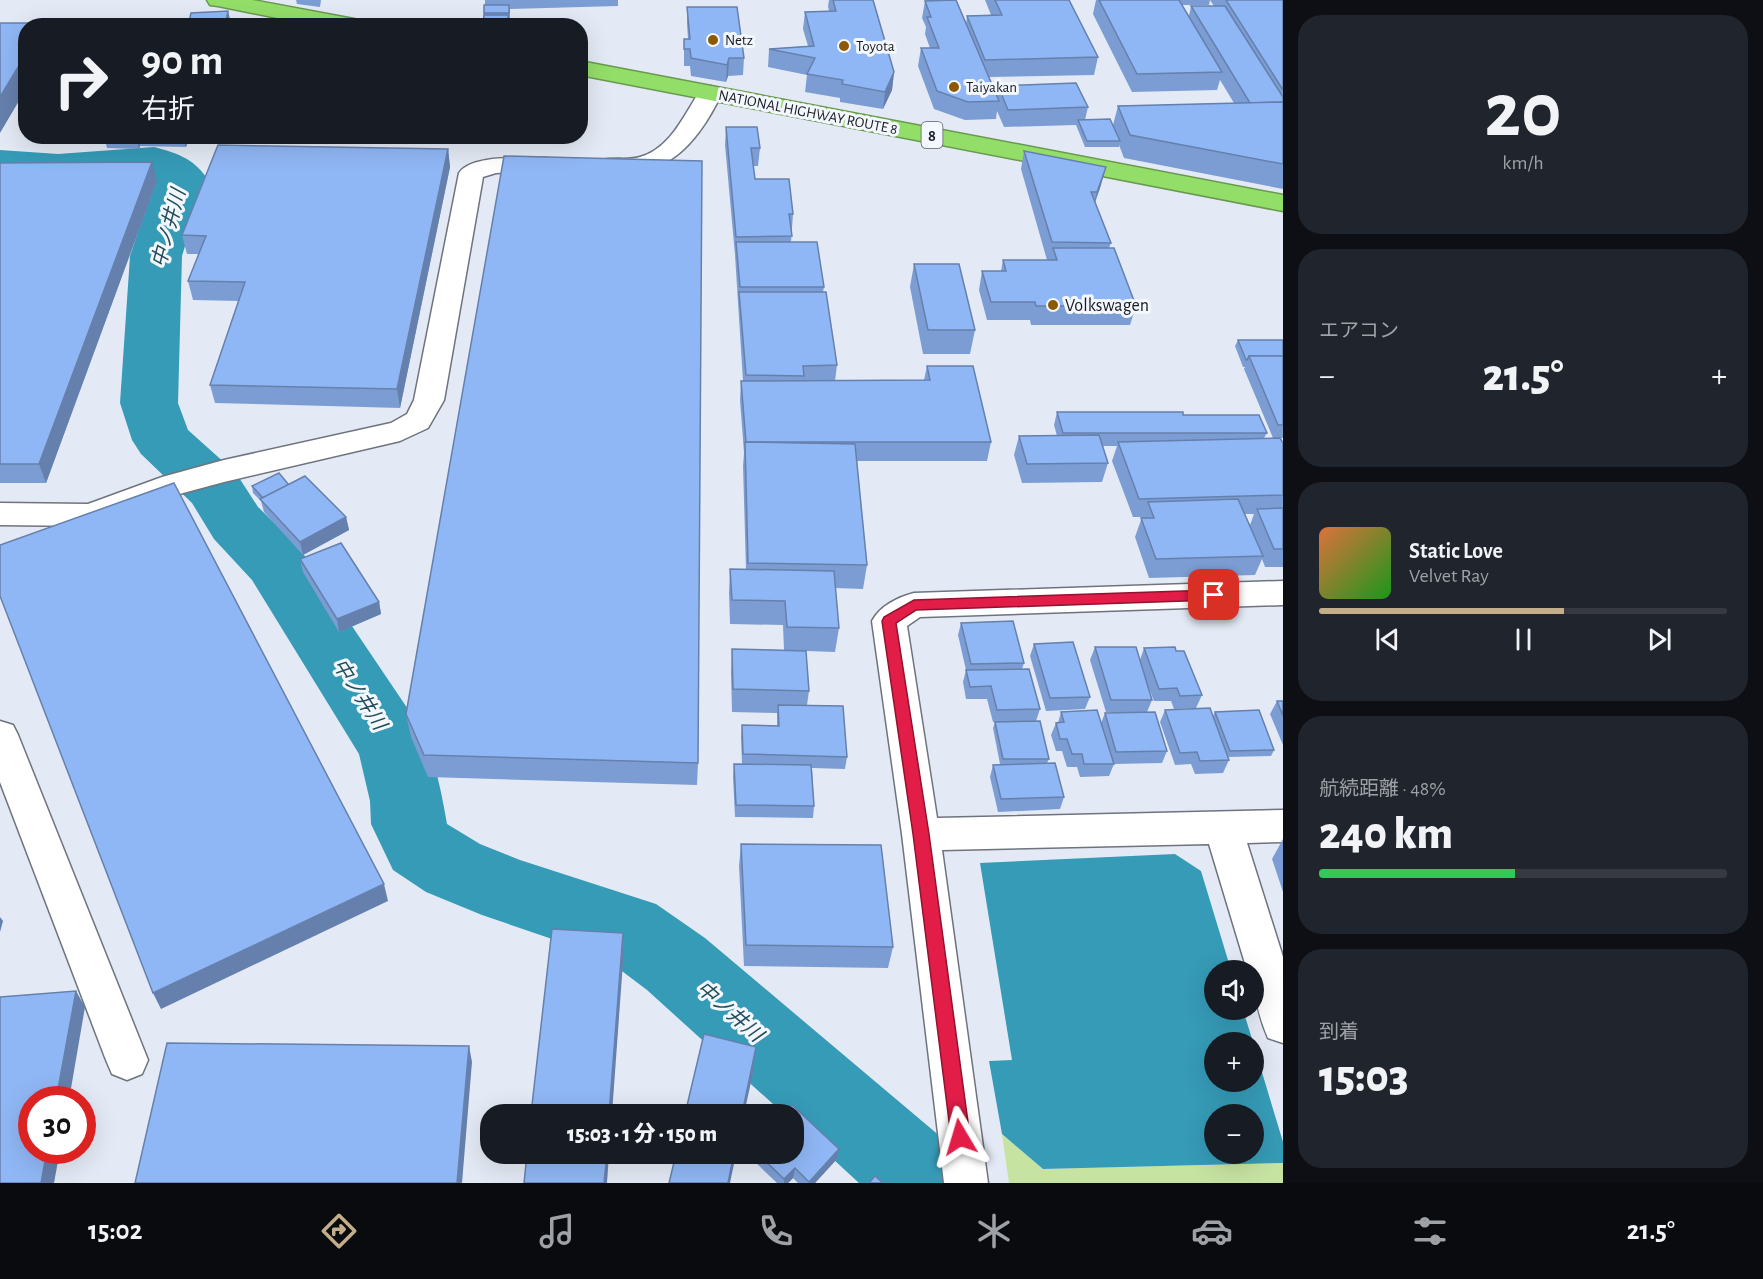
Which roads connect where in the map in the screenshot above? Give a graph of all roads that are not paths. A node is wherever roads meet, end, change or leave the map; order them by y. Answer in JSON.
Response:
{"nodes":[{"id":1,"x":218,"y":0,"type":"edge"},
{"id":2,"x":312,"y":18,"type":"edge"},
{"id":3,"x":588,"y":70,"type":"edge"},
{"id":4,"x":710,"y":93,"type":"junction"},
{"id":5,"x":1283,"y":203,"type":"edge"},
{"id":6,"x":0,"y":514,"type":"edge"},
{"id":7,"x":1283,"y":593,"type":"edge"},
{"id":8,"x":0,"y":735,"type":"edge"},
{"id":9,"x":1283,"y":826,"type":"edge"},
{"id":10,"x":1224,"y":829,"type":"junction"},
{"id":11,"x":921,"y":834,"type":"junction"},
{"id":12,"x":1283,"y":1024,"type":"edge"},
{"id":13,"x":127,"y":1060,"type":"dead end"},
{"id":14,"x":966,"y":1183,"type":"edge"}],
"edges":[{"from":1,"to":2,"type":"highway"},
{"from":3,"to":4,"type":"highway","name":"NATIONAL HIGHWAY ROUTE 8","number":"8"},
{"from":4,"to":5,"type":"highway","name":"NATIONAL HIGHWAY ROUTE 8","number":"8"},
{"from":4,"to":6,"type":"street"},
{"from":7,"to":11,"type":"street"},
{"from":8,"to":13,"type":"street"},
{"from":9,"to":10,"type":"street"},
{"from":10,"to":11,"type":"street"},
{"from":10,"to":12,"type":"street"},
{"from":11,"to":14,"type":"street"}]}
